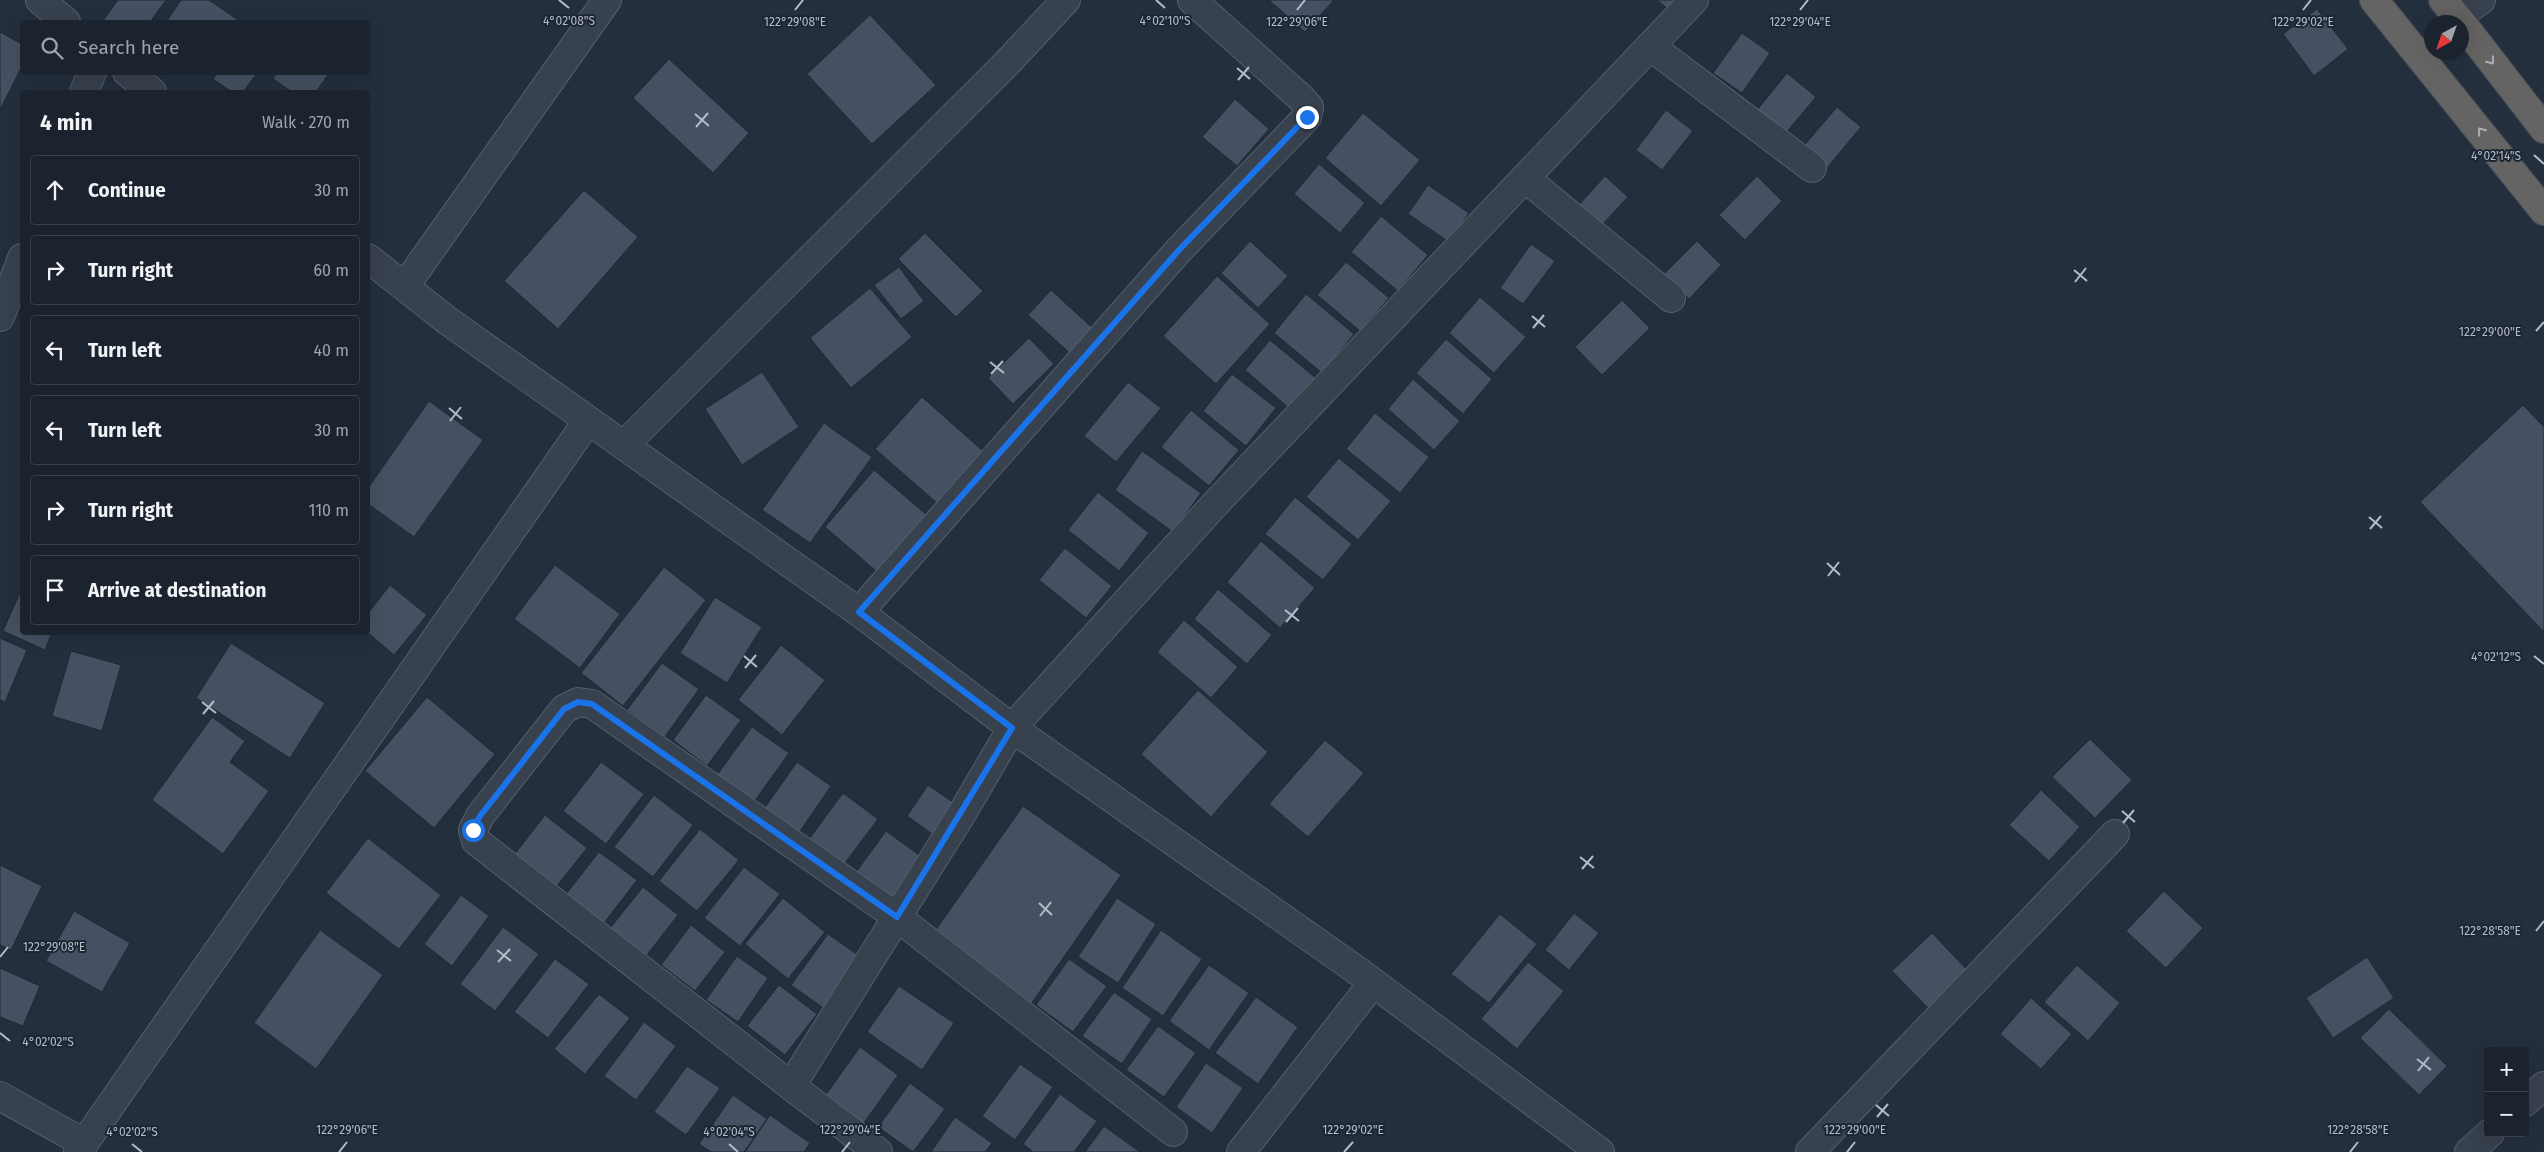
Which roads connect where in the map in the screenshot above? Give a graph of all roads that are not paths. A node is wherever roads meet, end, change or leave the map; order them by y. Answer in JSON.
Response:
{"nodes":[{"id":1,"x":40,"y":0,"type":"edge"},
{"id":2,"x":606,"y":0,"type":"edge"},
{"id":3,"x":1066,"y":0,"type":"edge"},
{"id":4,"x":1192,"y":0,"type":"edge"},
{"id":5,"x":1694,"y":0,"type":"edge"},
{"id":6,"x":2374,"y":0,"type":"edge"},
{"id":7,"x":2481,"y":0,"type":"edge"},
{"id":8,"x":2458,"y":15,"type":"edge"},
{"id":9,"x":64,"y":20,"type":"edge"},
{"id":10,"x":2469,"y":33,"type":"edge"},
{"id":11,"x":1650,"y":46,"type":"junction"},
{"id":12,"x":91,"y":75,"type":"edge"},
{"id":13,"x":131,"y":75,"type":"edge"},
{"id":14,"x":85,"y":90,"type":"edge"},
{"id":15,"x":150,"y":90,"type":"edge"},
{"id":16,"x":2544,"y":129,"type":"edge"},
{"id":17,"x":1812,"y":168,"type":"dead end"},
{"id":18,"x":1524,"y":178,"type":"junction"},
{"id":19,"x":2544,"y":211,"type":"edge"},
{"id":20,"x":370,"y":259,"type":"edge"},
{"id":21,"x":20,"y":263,"type":"edge"},
{"id":22,"x":406,"y":286,"type":"junction"},
{"id":23,"x":1671,"y":298,"type":"dead end"},
{"id":24,"x":0,"y":317,"type":"edge"},
{"id":25,"x":587,"y":422,"type":"junction"},
{"id":26,"x":624,"y":445,"type":"junction"},
{"id":27,"x":859,"y":612,"type":"junction"},
{"id":28,"x":1012,"y":728,"type":"junction"},
{"id":29,"x":2115,"y":834,"type":"dead end"},
{"id":30,"x":897,"y":917,"type":"junction"},
{"id":31,"x":1373,"y":983,"type":"junction"},
{"id":32,"x":790,"y":1086,"type":"junction"},
{"id":33,"x":2544,"y":1086,"type":"edge"},
{"id":34,"x":0,"y":1096,"type":"edge"},
{"id":35,"x":2529,"y":1099,"type":"edge"},
{"id":36,"x":1173,"y":1132,"type":"dead end"},
{"id":37,"x":2486,"y":1137,"type":"edge"},
{"id":38,"x":81,"y":1147,"type":"edge"},
{"id":39,"x":878,"y":1152,"type":"edge"},
{"id":40,"x":1241,"y":1152,"type":"edge"},
{"id":41,"x":1600,"y":1152,"type":"edge"},
{"id":42,"x":1810,"y":1152,"type":"edge"},
{"id":43,"x":2469,"y":1152,"type":"edge"}],
"edges":[{"from":1,"to":9,"type":"street"},
{"from":2,"to":22,"type":"street"},
{"from":3,"to":26,"type":"street"},
{"from":4,"to":27,"type":"street"},
{"from":5,"to":11,"type":"street"},
{"from":19,"to":6,"type":"highway","one_way":true},
{"from":7,"to":8,"type":"street"},
{"from":10,"to":16,"type":"highway","one_way":true},
{"from":11,"to":17,"type":"street"},
{"from":11,"to":18,"type":"street"},
{"from":12,"to":14,"type":"street"},
{"from":13,"to":15,"type":"street"},
{"from":18,"to":23,"type":"street"},
{"from":18,"to":28,"type":"street"},
{"from":20,"to":22,"type":"street"},
{"from":21,"to":24,"type":"street"},
{"from":22,"to":25,"type":"street"},
{"from":25,"to":26,"type":"street"},
{"from":25,"to":38,"type":"street"},
{"from":26,"to":27,"type":"street"},
{"from":27,"to":28,"type":"street"},
{"from":28,"to":30,"type":"street"},
{"from":28,"to":31,"type":"street"},
{"from":29,"to":42,"type":"street"},
{"from":30,"to":32,"type":"street"},
{"from":30,"to":32,"type":"street"},
{"from":30,"to":36,"type":"street"},
{"from":31,"to":40,"type":"street"},
{"from":31,"to":41,"type":"street"},
{"from":32,"to":39,"type":"street"},
{"from":33,"to":35,"type":"street"},
{"from":34,"to":38,"type":"street"},
{"from":37,"to":43,"type":"street"}]}
